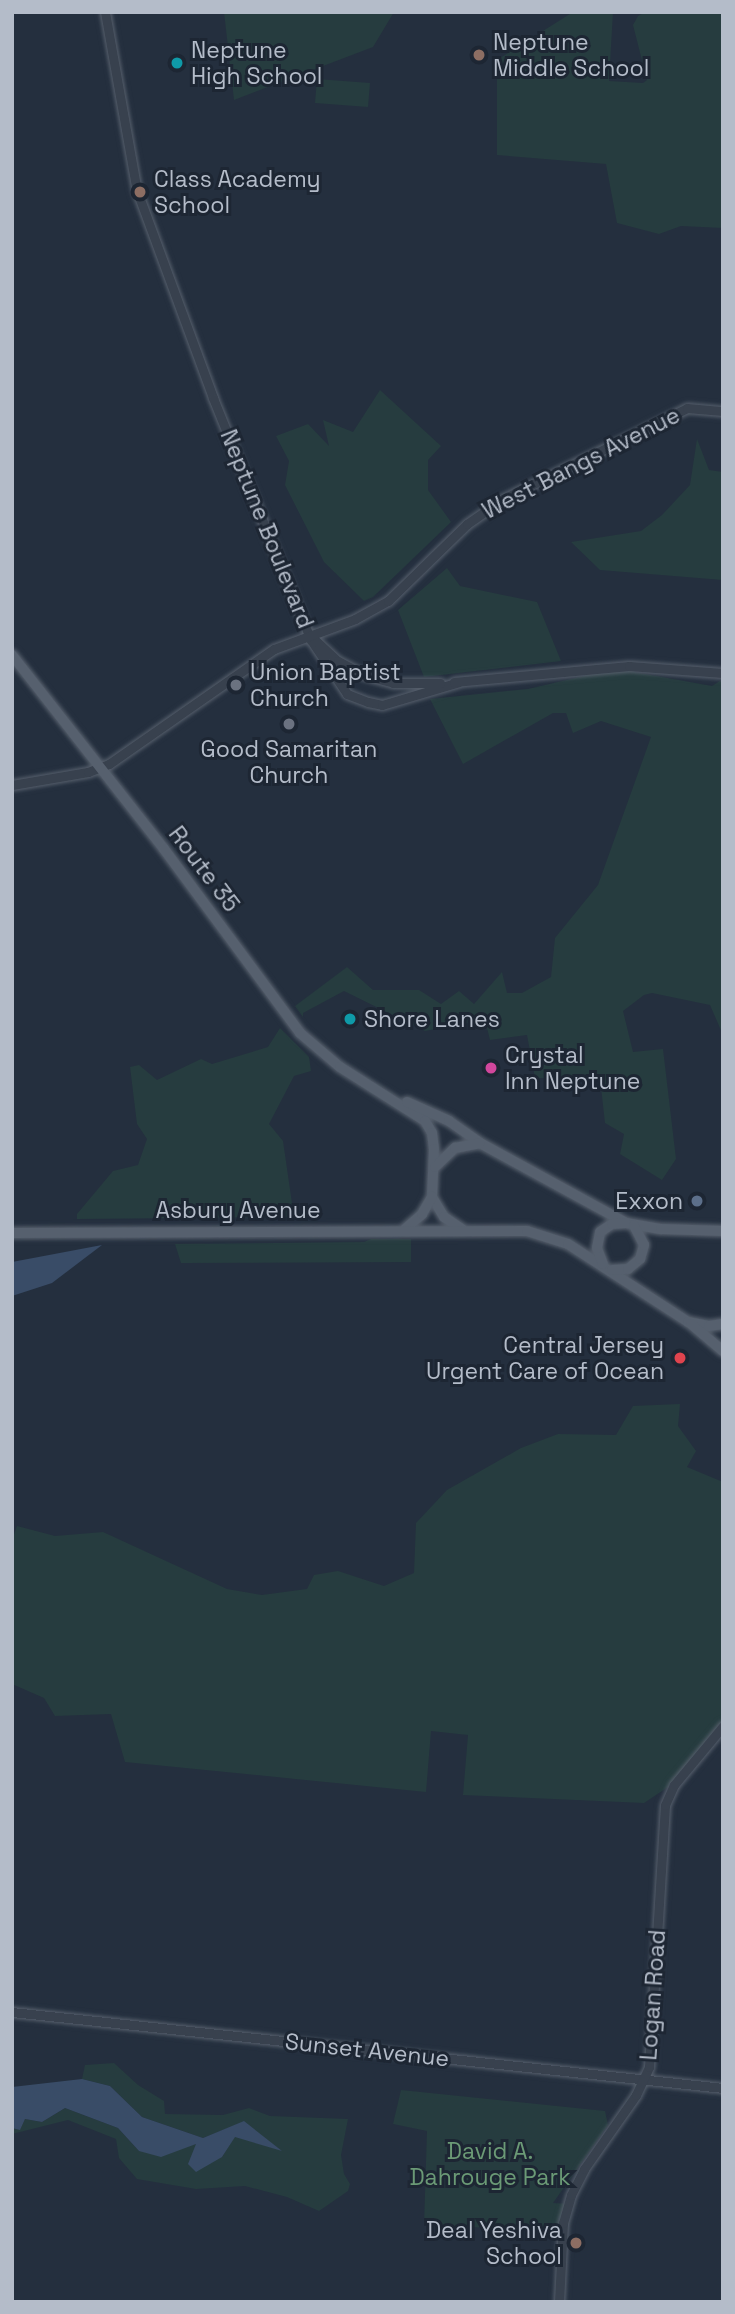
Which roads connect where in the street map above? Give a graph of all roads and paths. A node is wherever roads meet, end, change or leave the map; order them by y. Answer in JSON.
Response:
{"nodes":[{"id":1,"x":105,"y":12,"type":"edge"},
{"id":2,"x":723,"y":411,"type":"edge"},
{"id":3,"x":309,"y":635,"type":"junction"},
{"id":4,"x":12,"y":655,"type":"edge"},
{"id":5,"x":723,"y":673,"type":"edge"},
{"id":6,"x":459,"y":682,"type":"junction"},
{"id":7,"x":101,"y":768,"type":"junction"},
{"id":8,"x":12,"y":785,"type":"edge"},
{"id":9,"x":379,"y":1089,"type":"junction"},
{"id":10,"x":480,"y":1143,"type":"junction"},
{"id":11,"x":435,"y":1167,"type":"junction"},
{"id":12,"x":432,"y":1197,"type":"junction"},
{"id":13,"x":586,"y":1201,"type":"junction"},
{"id":14,"x":630,"y":1224,"type":"junction"},
{"id":15,"x":723,"y":1225,"type":"edge"},
{"id":16,"x":405,"y":1229,"type":"junction"},
{"id":17,"x":463,"y":1230,"type":"junction"},
{"id":18,"x":723,"y":1231,"type":"edge"},
{"id":19,"x":12,"y":1233,"type":"edge"},
{"id":20,"x":607,"y":1267,"type":"junction"},
{"id":21,"x":688,"y":1322,"type":"junction"},
{"id":22,"x":723,"y":1324,"type":"edge"},
{"id":23,"x":723,"y":1351,"type":"edge"},
{"id":24,"x":723,"y":1726,"type":"edge"},
{"id":25,"x":12,"y":2012,"type":"edge"},
{"id":26,"x":645,"y":2080,"type":"junction"},
{"id":27,"x":723,"y":2088,"type":"edge"},
{"id":28,"x":559,"y":2302,"type":"edge"}],
"edges":[{"from":1,"to":3,"type":"street","name":"Neptune Boulevard"},
{"from":2,"to":3,"type":"street","name":"West Bangs Avenue"},
{"from":3,"to":6,"type":"street","name":"Neptune Boulevard"},
{"from":3,"to":6,"type":"street"},
{"from":3,"to":7,"type":"street","name":"West Bangs Avenue"},
{"from":4,"to":7,"type":"main road","name":"Route 35"},
{"from":5,"to":6,"type":"street","name":"Neptune Boulevard"},
{"from":7,"to":8,"type":"street"},
{"from":7,"to":9,"type":"main road","name":"Route 35"},
{"from":9,"to":10,"type":"main road"},
{"from":9,"to":11,"type":"main road"},
{"from":10,"to":11,"type":"main road"},
{"from":10,"to":13,"type":"main road"},
{"from":11,"to":12,"type":"main road"},
{"from":12,"to":16,"type":"main road"},
{"from":12,"to":17,"type":"main road"},
{"from":13,"to":14,"type":"main road"},
{"from":13,"to":15,"type":"main road"},
{"from":14,"to":18,"type":"main road"},
{"from":14,"to":20,"type":"main road"},
{"from":14,"to":20,"type":"main road"},
{"from":16,"to":17,"type":"main road","name":"Asbury Avenue"},
{"from":16,"to":19,"type":"main road","name":"Asbury Avenue"},
{"from":17,"to":20,"type":"main road","name":"Asbury Avenue"},
{"from":20,"to":21,"type":"main road","name":"Asbury Avenue"},
{"from":21,"to":22,"type":"main road"},
{"from":21,"to":23,"type":"main road","name":"Asbury Avenue"},
{"from":24,"to":26,"type":"street","name":"Logan Road"},
{"from":25,"to":26,"type":"street","name":"Sunset Avenue"},
{"from":26,"to":27,"type":"street","name":"Sunset Avenue"},
{"from":26,"to":28,"type":"street","name":"Logan Road"}]}
